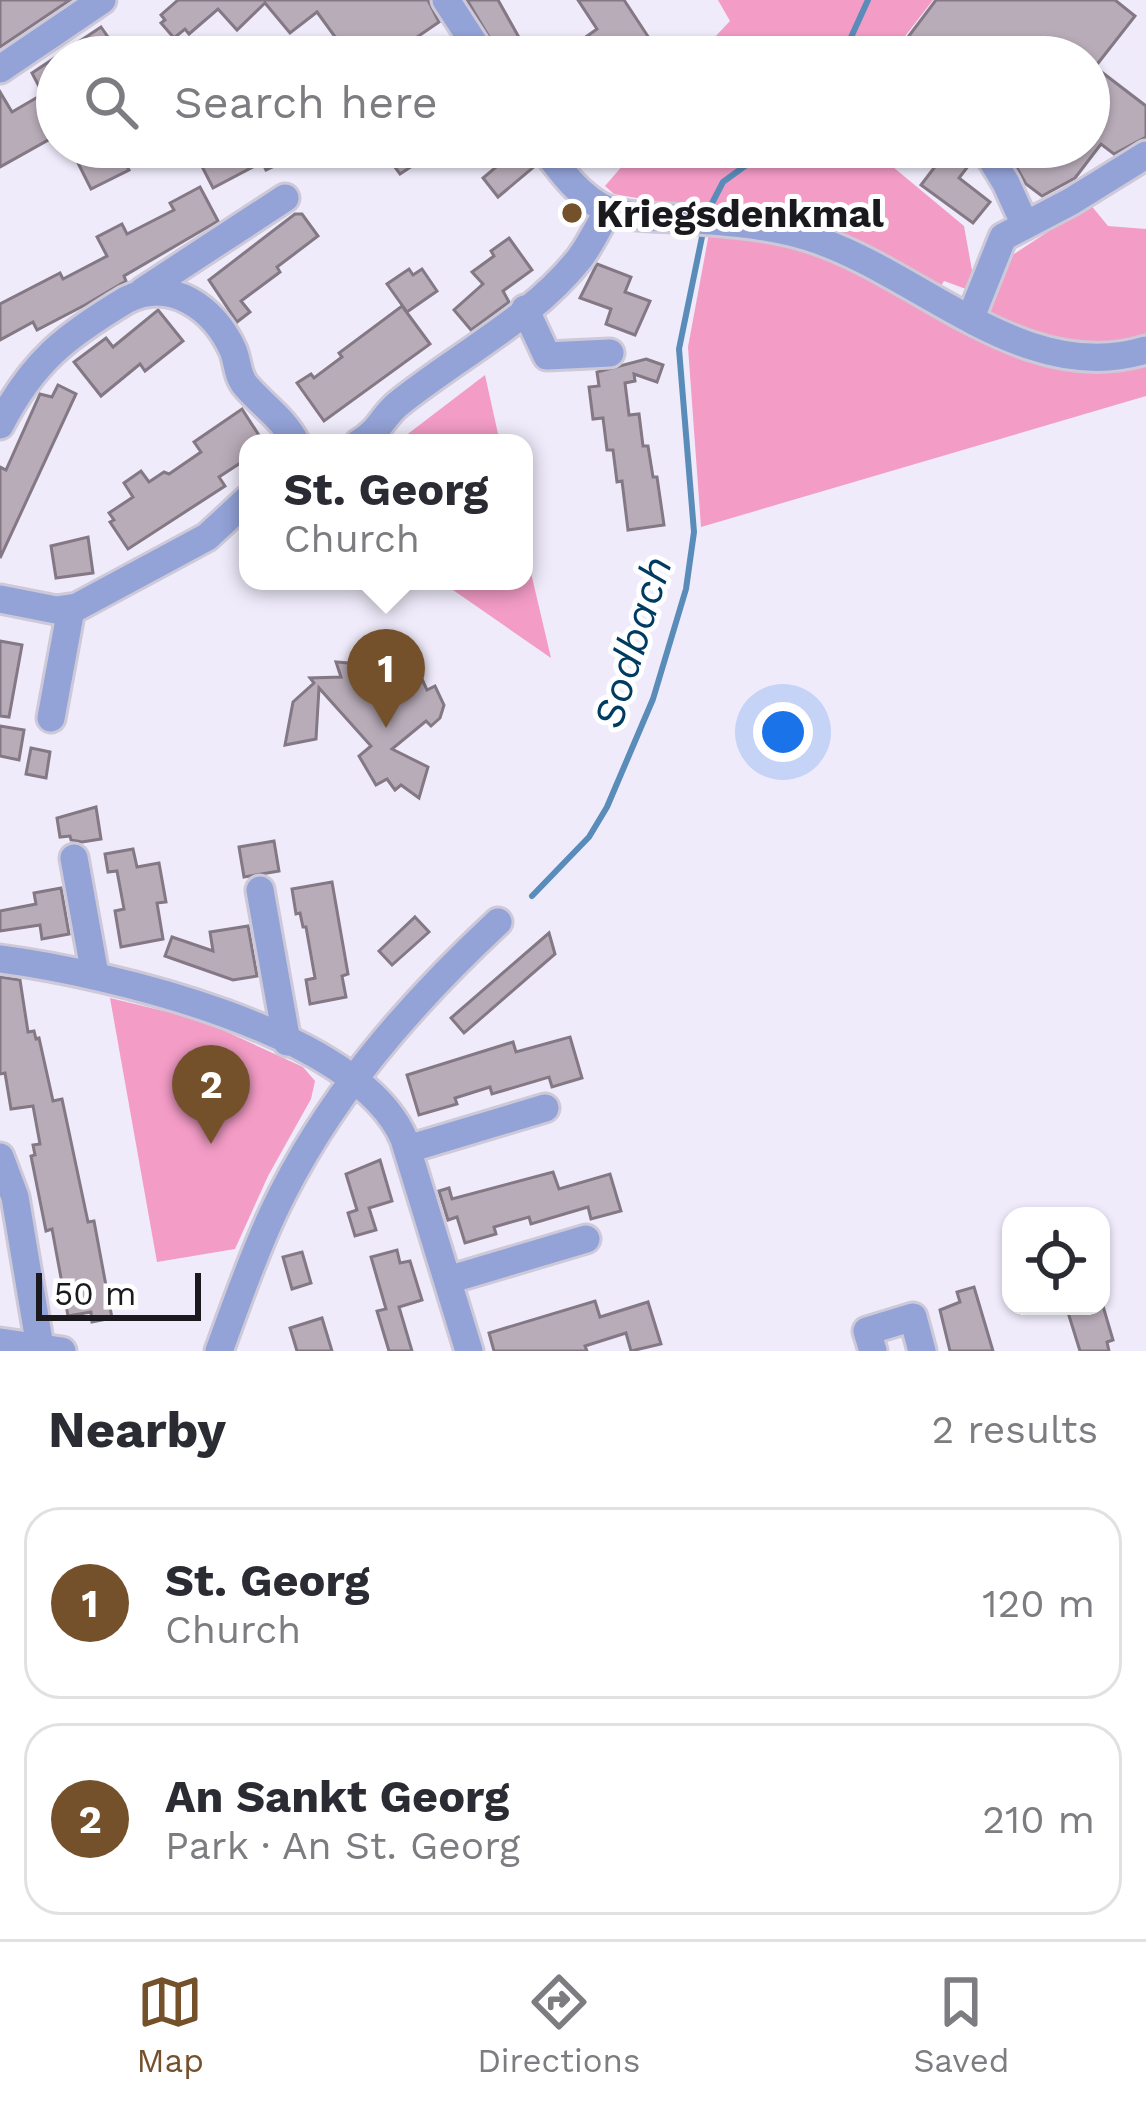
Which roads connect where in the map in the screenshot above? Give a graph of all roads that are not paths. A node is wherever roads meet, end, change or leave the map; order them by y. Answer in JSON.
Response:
{"nodes":[{"id":1,"x":102,"y":0,"type":"edge"},
{"id":2,"x":446,"y":0,"type":"edge"},
{"id":3,"x":49,"y":36,"type":"edge"},
{"id":4,"x":469,"y":36,"type":"edge"},
{"id":5,"x":36,"y":45,"type":"edge"},
{"id":6,"x":0,"y":69,"type":"edge"},
{"id":7,"x":1146,"y":155,"type":"edge"},
{"id":8,"x":562,"y":168,"type":"edge"},
{"id":9,"x":997,"y":168,"type":"edge"},
{"id":10,"x":285,"y":198,"type":"dead end"},
{"id":11,"x":608,"y":210,"type":"junction"},
{"id":12,"x":1025,"y":225,"type":"junction"},
{"id":13,"x":139,"y":293,"type":"junction"},
{"id":14,"x":525,"y":309,"type":"junction"},
{"id":15,"x":971,"y":317,"type":"junction"},
{"id":16,"x":1146,"y":350,"type":"edge"},
{"id":17,"x":610,"y":353,"type":"dead end"},
{"id":18,"x":0,"y":424,"type":"edge"},
{"id":19,"x":290,"y":434,"type":"edge"},
{"id":20,"x":372,"y":434,"type":"edge"},
{"id":21,"x":239,"y":507,"type":"edge"},
{"id":22,"x":0,"y":599,"type":"edge"},
{"id":23,"x":71,"y":609,"type":"junction"},
{"id":24,"x":51,"y":718,"type":"dead end"},
{"id":25,"x":74,"y":858,"type":"dead end"},
{"id":26,"x":260,"y":890,"type":"dead end"},
{"id":27,"x":498,"y":922,"type":"dead end"},
{"id":28,"x":0,"y":958,"type":"edge"},
{"id":29,"x":95,"y":975,"type":"junction"},
{"id":30,"x":287,"y":1042,"type":"junction"},
{"id":31,"x":353,"y":1081,"type":"junction"},
{"id":32,"x":545,"y":1108,"type":"dead end"},
{"id":33,"x":407,"y":1149,"type":"junction"},
{"id":34,"x":0,"y":1157,"type":"edge"},
{"id":35,"x":586,"y":1239,"type":"dead end"},
{"id":36,"x":448,"y":1280,"type":"junction"},
{"id":37,"x":0,"y":1342,"type":"edge"},
{"id":38,"x":51,"y":1349,"type":"edge"},
{"id":39,"x":219,"y":1351,"type":"edge"},
{"id":40,"x":469,"y":1351,"type":"edge"},
{"id":41,"x":873,"y":1351,"type":"edge"},
{"id":42,"x":922,"y":1351,"type":"edge"}],
"edges":[{"from":1,"to":3,"type":"street"},
{"from":2,"to":4,"type":"street"},
{"from":5,"to":6,"type":"street"},
{"from":7,"to":12,"type":"street"},
{"from":8,"to":11,"type":"street"},
{"from":9,"to":12,"type":"street"},
{"from":10,"to":13,"type":"street"},
{"from":11,"to":14,"type":"street"},
{"from":11,"to":15,"type":"street"},
{"from":12,"to":15,"type":"street"},
{"from":13,"to":18,"type":"street"},
{"from":13,"to":19,"type":"street"},
{"from":14,"to":17,"type":"street"},
{"from":14,"to":20,"type":"street"},
{"from":15,"to":16,"type":"street"},
{"from":21,"to":23,"type":"street"},
{"from":22,"to":23,"type":"street"},
{"from":23,"to":24,"type":"street"},
{"from":25,"to":29,"type":"street"},
{"from":26,"to":30,"type":"street"},
{"from":27,"to":31,"type":"street"},
{"from":28,"to":29,"type":"street"},
{"from":29,"to":30,"type":"street"},
{"from":30,"to":31,"type":"street"},
{"from":31,"to":33,"type":"street"},
{"from":31,"to":39,"type":"street"},
{"from":32,"to":33,"type":"street"},
{"from":33,"to":36,"type":"street"},
{"from":34,"to":38,"type":"street"},
{"from":35,"to":36,"type":"street"},
{"from":36,"to":40,"type":"street"},
{"from":37,"to":38,"type":"street"},
{"from":41,"to":42,"type":"street"}]}
